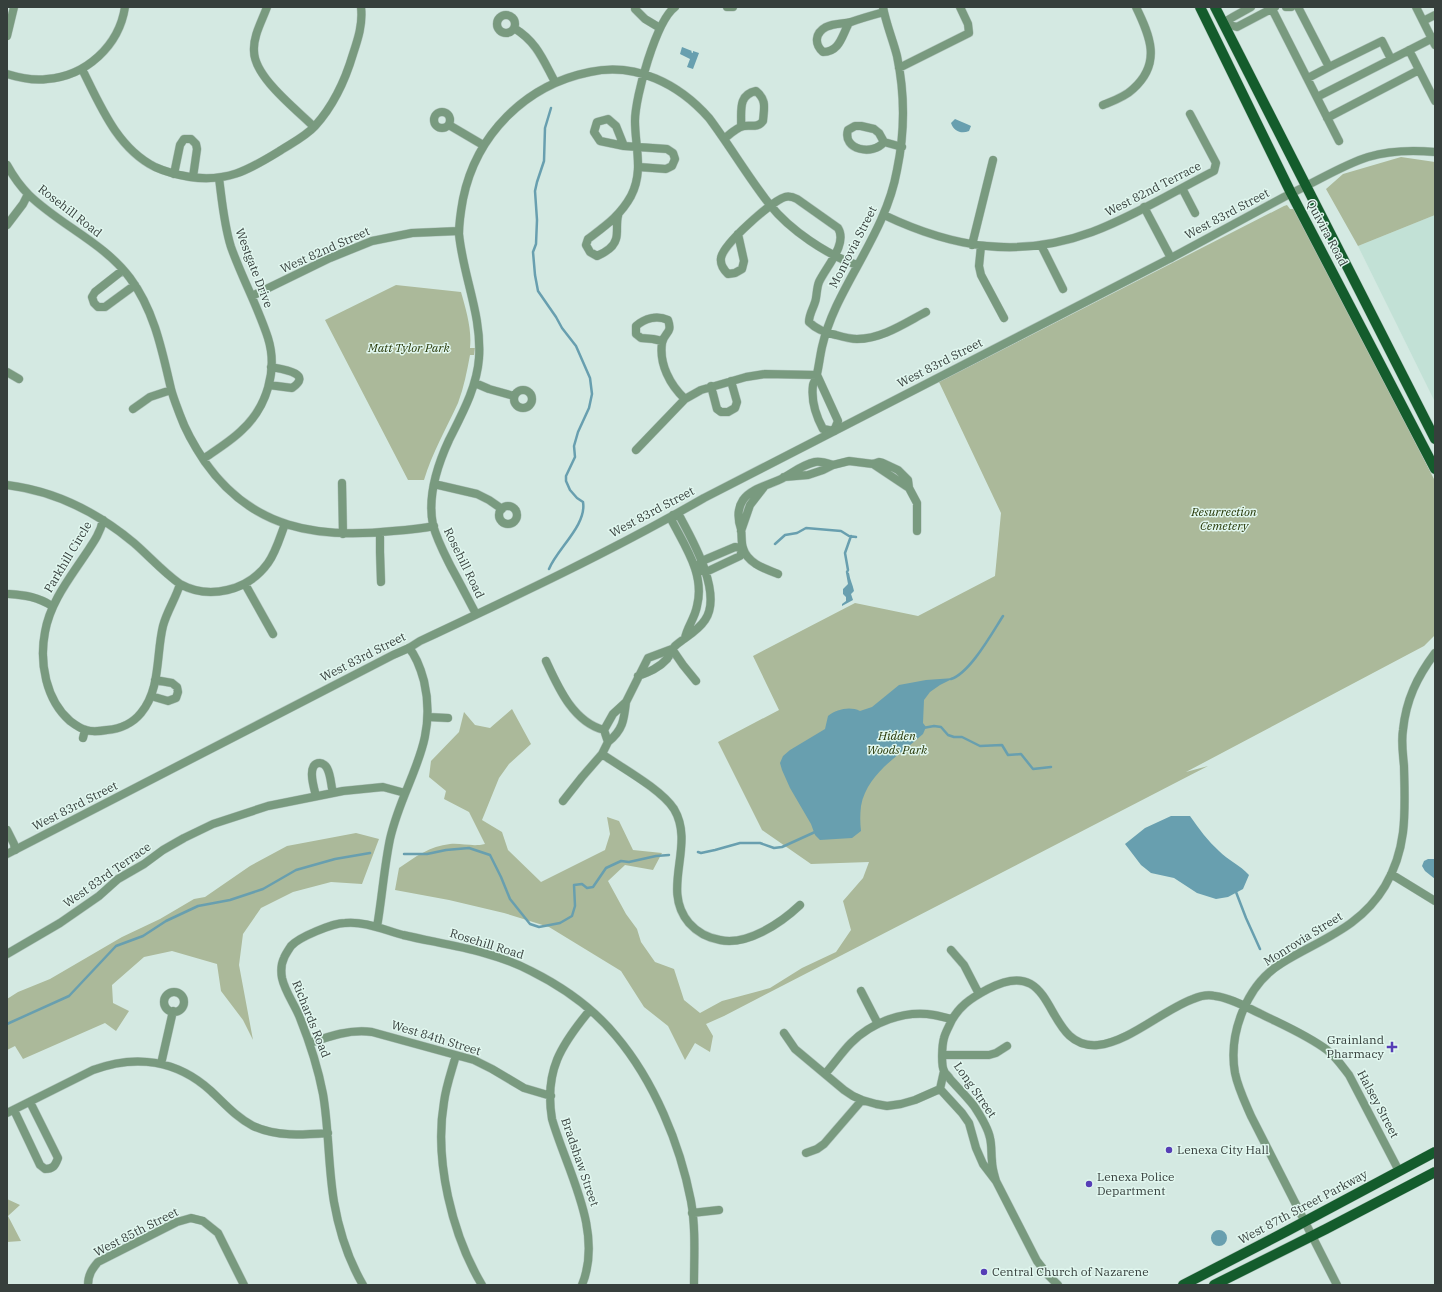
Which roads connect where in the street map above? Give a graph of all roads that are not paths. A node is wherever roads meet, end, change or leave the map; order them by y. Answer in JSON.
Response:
{"nodes":[{"id":1,"x":14,"y":7,"type":"edge"},
{"id":2,"x":125,"y":7,"type":"edge"},
{"id":3,"x":267,"y":7,"type":"edge"},
{"id":4,"x":361,"y":7,"type":"edge"},
{"id":5,"x":635,"y":7,"type":"edge"},
{"id":6,"x":727,"y":7,"type":"edge"},
{"id":7,"x":733,"y":7,"type":"edge"},
{"id":8,"x":960,"y":7,"type":"edge"},
{"id":9,"x":1136,"y":7,"type":"edge"},
{"id":10,"x":1200,"y":7,"type":"edge"},
{"id":11,"x":1206,"y":7,"type":"edge"},
{"id":12,"x":1215,"y":7,"type":"edge"},
{"id":13,"x":1250,"y":7,"type":"edge"},
{"id":14,"x":1286,"y":7,"type":"edge"},
{"id":15,"x":1291,"y":7,"type":"edge"},
{"id":16,"x":1298,"y":7,"type":"edge"},
{"id":17,"x":1416,"y":7,"type":"edge"},
{"id":18,"x":670,"y":8,"type":"edge"},
{"id":19,"x":1272,"y":8,"type":"edge"},
{"id":20,"x":883,"y":9,"type":"edge"},
{"id":21,"x":1435,"y":15,"type":"edge"},
{"id":22,"x":1423,"y":21,"type":"junction"},
{"id":23,"x":849,"y":23,"type":"dead end"},
{"id":24,"x":1224,"y":23,"type":"junction"},
{"id":25,"x":514,"y":28,"type":"dead end"},
{"id":26,"x":660,"y":28,"type":"junction"},
{"id":27,"x":7,"y":36,"type":"edge"},
{"id":28,"x":1434,"y":40,"type":"edge"},
{"id":29,"x":1409,"y":50,"type":"junction"},
{"id":30,"x":1391,"y":59,"type":"junction"},
{"id":31,"x":1329,"y":67,"type":"junction"},
{"id":32,"x":899,"y":68,"type":"junction"},
{"id":33,"x":82,"y":69,"type":"junction"},
{"id":34,"x":1419,"y":70,"type":"junction"},
{"id":35,"x":7,"y":74,"type":"edge"},
{"id":36,"x":644,"y":74,"type":"junction"},
{"id":37,"x":1308,"y":78,"type":"junction"},
{"id":38,"x":556,"y":82,"type":"junction"},
{"id":39,"x":1317,"y":98,"type":"junction"},
{"id":40,"x":1435,"y":101,"type":"edge"},
{"id":41,"x":1103,"y":105,"type":"dead end"},
{"id":42,"x":1190,"y":114,"type":"dead end"},
{"id":43,"x":1327,"y":118,"type":"junction"},
{"id":44,"x":449,"y":125,"type":"dead end"},
{"id":45,"x":314,"y":127,"type":"junction"},
{"id":46,"x":741,"y":127,"type":"junction"},
{"id":47,"x":724,"y":139,"type":"junction"},
{"id":48,"x":1339,"y":141,"type":"dead end"},
{"id":49,"x":884,"y":142,"type":"dead end"},
{"id":50,"x":483,"y":145,"type":"junction"},
{"id":51,"x":624,"y":146,"type":"dead end"},
{"id":52,"x":638,"y":146,"type":"junction"},
{"id":53,"x":902,"y":147,"type":"junction"},
{"id":54,"x":1435,"y":152,"type":"edge"},
{"id":55,"x":993,"y":160,"type":"dead end"},
{"id":56,"x":7,"y":165,"type":"edge"},
{"id":57,"x":639,"y":167,"type":"junction"},
{"id":58,"x":174,"y":174,"type":"junction"},
{"id":59,"x":193,"y":177,"type":"junction"},
{"id":60,"x":219,"y":178,"type":"junction"},
{"id":61,"x":1306,"y":186,"type":"junction"},
{"id":62,"x":1182,"y":188,"type":"junction"},
{"id":63,"x":1291,"y":193,"type":"junction"},
{"id":64,"x":28,"y":194,"type":"junction"},
{"id":65,"x":771,"y":206,"type":"junction"},
{"id":66,"x":1144,"y":207,"type":"junction"},
{"id":67,"x":1195,"y":213,"type":"dead end"},
{"id":68,"x":884,"y":215,"type":"junction"},
{"id":69,"x":618,"y":216,"type":"junction"},
{"id":70,"x":7,"y":225,"type":"edge"},
{"id":71,"x":459,"y":231,"type":"junction"},
{"id":72,"x":738,"y":234,"type":"dead end"},
{"id":73,"x":972,"y":244,"type":"junction"},
{"id":74,"x":1041,"y":245,"type":"junction"},
{"id":75,"x":981,"y":246,"type":"junction"},
{"id":76,"x":835,"y":255,"type":"junction"},
{"id":77,"x":1171,"y":258,"type":"junction"},
{"id":78,"x":857,"y":265,"type":"junction"},
{"id":79,"x":123,"y":270,"type":"junction"},
{"id":80,"x":135,"y":285,"type":"junction"},
{"id":81,"x":1063,"y":289,"type":"dead end"},
{"id":82,"x":252,"y":296,"type":"junction"},
{"id":83,"x":926,"y":312,"type":"dead end"},
{"id":84,"x":1004,"y":318,"type":"dead end"},
{"id":85,"x":826,"y":332,"type":"junction"},
{"id":86,"x":662,"y":341,"type":"dead end"},
{"id":87,"x":271,"y":367,"type":"junction"},
{"id":88,"x":7,"y":372,"type":"edge"},
{"id":89,"x":817,"y":375,"type":"junction"},
{"id":90,"x":19,"y":379,"type":"dead end"},
{"id":91,"x":731,"y":381,"type":"junction"},
{"id":92,"x":475,"y":383,"type":"junction"},
{"id":93,"x":269,"y":385,"type":"junction"},
{"id":94,"x":711,"y":386,"type":"junction"},
{"id":95,"x":171,"y":390,"type":"junction"},
{"id":96,"x":514,"y":396,"type":"dead end"},
{"id":97,"x":685,"y":399,"type":"junction"},
{"id":98,"x":133,"y":409,"type":"dead end"},
{"id":99,"x":834,"y":431,"type":"junction"},
{"id":100,"x":1435,"y":439,"type":"edge"},
{"id":101,"x":636,"y":450,"type":"dead end"},
{"id":102,"x":203,"y":459,"type":"junction"},
{"id":103,"x":1435,"y":469,"type":"edge"},
{"id":104,"x":342,"y":483,"type":"dead end"},
{"id":105,"x":434,"y":484,"type":"junction"},
{"id":106,"x":7,"y":485,"type":"edge"},
{"id":107,"x":502,"y":509,"type":"dead end"},
{"id":108,"x":673,"y":516,"type":"junction"},
{"id":109,"x":104,"y":520,"type":"junction"},
{"id":110,"x":285,"y":524,"type":"junction"},
{"id":111,"x":434,"y":526,"type":"junction"},
{"id":112,"x":916,"y":531,"type":"dead end"},
{"id":113,"x":380,"y":533,"type":"junction"},
{"id":114,"x":343,"y":534,"type":"junction"},
{"id":115,"x":743,"y":548,"type":"junction"},
{"id":116,"x":702,"y":561,"type":"junction"},
{"id":117,"x":696,"y":569,"type":"junction"},
{"id":118,"x":706,"y":572,"type":"junction"},
{"id":119,"x":778,"y":574,"type":"dead end"},
{"id":120,"x":381,"y":582,"type":"dead end"},
{"id":121,"x":180,"y":584,"type":"junction"},
{"id":122,"x":245,"y":584,"type":"junction"},
{"id":123,"x":9,"y":594,"type":"dead end"},
{"id":124,"x":52,"y":606,"type":"junction"},
{"id":125,"x":476,"y":614,"type":"junction"},
{"id":126,"x":273,"y":634,"type":"dead end"},
{"id":127,"x":685,"y":638,"type":"junction"},
{"id":128,"x":409,"y":648,"type":"junction"},
{"id":129,"x":672,"y":649,"type":"junction"},
{"id":130,"x":1435,"y":654,"type":"edge"},
{"id":131,"x":546,"y":661,"type":"dead end"},
{"id":132,"x":638,"y":676,"type":"junction"},
{"id":133,"x":155,"y":680,"type":"junction"},
{"id":134,"x":696,"y":681,"type":"dead end"},
{"id":135,"x":151,"y":696,"type":"junction"},
{"id":136,"x":626,"y":702,"type":"junction"},
{"id":137,"x":428,"y":717,"type":"junction"},
{"id":138,"x":448,"y":718,"type":"dead end"},
{"id":139,"x":604,"y":730,"type":"junction"},
{"id":140,"x":608,"y":742,"type":"junction"},
{"id":141,"x":602,"y":754,"type":"junction"},
{"id":142,"x":333,"y":793,"type":"junction"},
{"id":143,"x":405,"y":793,"type":"junction"},
{"id":144,"x":316,"y":796,"type":"junction"},
{"id":145,"x":563,"y":801,"type":"dead end"},
{"id":146,"x":7,"y":830,"type":"edge"},
{"id":147,"x":15,"y":850,"type":"junction"},
{"id":148,"x":7,"y":854,"type":"edge"},
{"id":149,"x":1391,"y":874,"type":"junction"},
{"id":150,"x":1435,"y":901,"type":"edge"},
{"id":151,"x":800,"y":905,"type":"dead end"},
{"id":152,"x":377,"y":927,"type":"junction"},
{"id":153,"x":951,"y":950,"type":"dead end"},
{"id":154,"x":7,"y":954,"type":"edge"},
{"id":155,"x":861,"y":991,"type":"dead end"},
{"id":156,"x":979,"y":994,"type":"junction"},
{"id":157,"x":1246,"y":1007,"type":"junction"},
{"id":158,"x":590,"y":1010,"type":"junction"},
{"id":159,"x":172,"y":1011,"type":"dead end"},
{"id":160,"x":952,"y":1020,"type":"junction"},
{"id":161,"x":878,"y":1024,"type":"junction"},
{"id":162,"x":784,"y":1033,"type":"dead end"},
{"id":163,"x":310,"y":1042,"type":"junction"},
{"id":164,"x":1007,"y":1046,"type":"dead end"},
{"id":165,"x":456,"y":1055,"type":"junction"},
{"id":166,"x":942,"y":1055,"type":"junction"},
{"id":167,"x":161,"y":1064,"type":"junction"},
{"id":168,"x":944,"y":1071,"type":"junction"},
{"id":169,"x":825,"y":1074,"type":"junction"},
{"id":170,"x":940,"y":1089,"type":"junction"},
{"id":171,"x":551,"y":1096,"type":"junction"},
{"id":172,"x":862,"y":1100,"type":"junction"},
{"id":173,"x":30,"y":1102,"type":"junction"},
{"id":174,"x":10,"y":1111,"type":"edge"},
{"id":175,"x":328,"y":1133,"type":"junction"},
{"id":176,"x":1435,"y":1152,"type":"edge"},
{"id":177,"x":806,"y":1153,"type":"dead end"},
{"id":178,"x":1399,"y":1171,"type":"junction"},
{"id":179,"x":1435,"y":1172,"type":"edge"},
{"id":180,"x":996,"y":1180,"type":"junction"},
{"id":181,"x":720,"y":1210,"type":"dead end"},
{"id":182,"x":692,"y":1213,"type":"junction"},
{"id":183,"x":1305,"y":1222,"type":"junction"},
{"id":184,"x":1312,"y":1236,"type":"junction"},
{"id":185,"x":88,"y":1283,"type":"edge"},
{"id":186,"x":244,"y":1285,"type":"edge"},
{"id":187,"x":363,"y":1285,"type":"edge"},
{"id":188,"x":482,"y":1285,"type":"edge"},
{"id":189,"x":582,"y":1285,"type":"edge"},
{"id":190,"x":694,"y":1285,"type":"edge"},
{"id":191,"x":1058,"y":1285,"type":"edge"},
{"id":192,"x":1183,"y":1285,"type":"edge"},
{"id":193,"x":1214,"y":1285,"type":"edge"},
{"id":194,"x":1337,"y":1285,"type":"edge"}],
"edges":[{"from":1,"to":27,"type":"street"},
{"from":2,"to":33,"type":"street"},
{"from":3,"to":45,"type":"street"},
{"from":4,"to":45,"type":"street"},
{"from":5,"to":26,"type":"street"},
{"from":6,"to":7,"type":"street"},
{"from":8,"to":32,"type":"street"},
{"from":9,"to":41,"type":"street"},
{"from":10,"to":63,"type":"main road","name":"Quivira Road"},
{"from":11,"to":24,"type":"main road"},
{"from":12,"to":24,"type":"main road","name":"Quivira Road"},
{"from":13,"to":24,"type":"street"},
{"from":14,"to":15,"type":"street"},
{"from":16,"to":31,"type":"street"},
{"from":17,"to":22,"type":"street"},
{"from":18,"to":26,"type":"street"},
{"from":19,"to":24,"type":"street"},
{"from":19,"to":37,"type":"street"},
{"from":20,"to":23,"type":"street","name":"Monrovia Street"},
{"from":20,"to":32,"type":"street","name":"Monrovia Street"},
{"from":21,"to":22,"type":"street"},
{"from":22,"to":28,"type":"street"},
{"from":24,"to":61,"type":"main road","name":"Quivira Road"},
{"from":25,"to":38,"type":"street"},
{"from":26,"to":36,"type":"street"},
{"from":28,"to":29,"type":"street"},
{"from":29,"to":30,"type":"street"},
{"from":29,"to":34,"type":"street"},
{"from":30,"to":31,"type":"street"},
{"from":30,"to":39,"type":"street"},
{"from":31,"to":37,"type":"street"},
{"from":32,"to":53,"type":"street","name":"Monrovia Street"},
{"from":33,"to":35,"type":"street"},
{"from":33,"to":58,"type":"street"},
{"from":34,"to":40,"type":"street"},
{"from":34,"to":43,"type":"street"},
{"from":36,"to":38,"type":"street"},
{"from":36,"to":47,"type":"street"},
{"from":36,"to":52,"type":"street"},
{"from":37,"to":39,"type":"street"},
{"from":38,"to":50,"type":"street"},
{"from":39,"to":43,"type":"street"},
{"from":42,"to":62,"type":"street","name":"West 82nd Terrace"},
{"from":43,"to":48,"type":"street"},
{"from":44,"to":50,"type":"street"},
{"from":45,"to":60,"type":"street"},
{"from":46,"to":46,"type":"street"},
{"from":46,"to":47,"type":"street"},
{"from":47,"to":65,"type":"street"},
{"from":49,"to":53,"type":"street"},
{"from":50,"to":71,"type":"street"},
{"from":51,"to":52,"type":"street"},
{"from":52,"to":57,"type":"street"},
{"from":52,"to":57,"type":"street"},
{"from":53,"to":68,"type":"street","name":"Monrovia Street"},
{"from":54,"to":61,"type":"street"},
{"from":55,"to":73,"type":"street"},
{"from":56,"to":64,"type":"street","name":"Rosehill Road"},
{"from":57,"to":69,"type":"street"},
{"from":58,"to":59,"type":"street"},
{"from":58,"to":59,"type":"street"},
{"from":59,"to":60,"type":"street"},
{"from":60,"to":82,"type":"street","name":"Westgate Drive"},
{"from":61,"to":63,"type":"street","name":"West 83rd Street"},
{"from":61,"to":100,"type":"main road","name":"Quivira Road"},
{"from":62,"to":66,"type":"street","name":"West 82nd Terrace"},
{"from":62,"to":67,"type":"street"},
{"from":63,"to":77,"type":"street","name":"West 83rd Street"},
{"from":63,"to":103,"type":"main road","name":"Quivira Road"},
{"from":64,"to":70,"type":"street"},
{"from":64,"to":79,"type":"street","name":"Rosehill Road"},
{"from":65,"to":72,"type":"street"},
{"from":65,"to":76,"type":"street"},
{"from":65,"to":76,"type":"street"},
{"from":66,"to":74,"type":"street","name":"West 82nd Terrace"},
{"from":66,"to":77,"type":"street"},
{"from":68,"to":73,"type":"street","name":"West 82nd Terrace"},
{"from":68,"to":78,"type":"street","name":"Monrovia Street"},
{"from":69,"to":69,"type":"street"},
{"from":71,"to":82,"type":"street","name":"West 82nd Street"},
{"from":71,"to":92,"type":"street"},
{"from":73,"to":75,"type":"street","name":"West 82nd Terrace"},
{"from":74,"to":75,"type":"street","name":"West 82nd Terrace"},
{"from":74,"to":81,"type":"street"},
{"from":75,"to":84,"type":"street"},
{"from":76,"to":78,"type":"street"},
{"from":76,"to":85,"type":"street"},
{"from":77,"to":99,"type":"street","name":"West 83rd Street"},
{"from":78,"to":85,"type":"street","name":"Monrovia Street"},
{"from":79,"to":80,"type":"street","name":"Rosehill Road"},
{"from":79,"to":80,"type":"street"},
{"from":80,"to":95,"type":"street","name":"Rosehill Road"},
{"from":82,"to":87,"type":"street","name":"Westgate Drive"},
{"from":83,"to":85,"type":"street"},
{"from":85,"to":89,"type":"street","name":"Monrovia Street"},
{"from":86,"to":97,"type":"street"},
{"from":87,"to":93,"type":"street","name":"Westgate Drive"},
{"from":87,"to":93,"type":"street"},
{"from":88,"to":90,"type":"street"},
{"from":89,"to":91,"type":"street"},
{"from":89,"to":99,"type":"street"},
{"from":89,"to":99,"type":"street","name":"Monrovia Street"},
{"from":91,"to":94,"type":"street"},
{"from":91,"to":94,"type":"street"},
{"from":92,"to":96,"type":"street"},
{"from":92,"to":105,"type":"street"},
{"from":93,"to":102,"type":"street","name":"Westgate Drive"},
{"from":94,"to":97,"type":"street"},
{"from":95,"to":98,"type":"street"},
{"from":95,"to":102,"type":"street","name":"Rosehill Road"},
{"from":97,"to":101,"type":"street"},
{"from":99,"to":108,"type":"street","name":"West 83rd Street"},
{"from":102,"to":110,"type":"street","name":"Rosehill Road"},
{"from":104,"to":114,"type":"street"},
{"from":105,"to":107,"type":"street"},
{"from":105,"to":111,"type":"street"},
{"from":106,"to":109,"type":"street"},
{"from":108,"to":116,"type":"street"},
{"from":108,"to":117,"type":"street"},
{"from":108,"to":125,"type":"street","name":"West 83rd Street"},
{"from":109,"to":121,"type":"street"},
{"from":109,"to":124,"type":"street","name":"Parkhill Circle"},
{"from":110,"to":114,"type":"street","name":"Rosehill Road"},
{"from":110,"to":122,"type":"street"},
{"from":111,"to":113,"type":"street","name":"Rosehill Road"},
{"from":111,"to":125,"type":"street","name":"Rosehill Road"},
{"from":112,"to":115,"type":"street"},
{"from":113,"to":114,"type":"street","name":"Rosehill Road"},
{"from":113,"to":120,"type":"street"},
{"from":115,"to":116,"type":"street"},
{"from":115,"to":118,"type":"street"},
{"from":115,"to":119,"type":"street"},
{"from":116,"to":117,"type":"street"},
{"from":116,"to":118,"type":"street"},
{"from":117,"to":118,"type":"street"},
{"from":117,"to":127,"type":"street"},
{"from":118,"to":127,"type":"street"},
{"from":121,"to":122,"type":"street"},
{"from":121,"to":133,"type":"street","name":"Parkhill Circle"},
{"from":122,"to":126,"type":"street"},
{"from":123,"to":124,"type":"street","name":"Parkhill Circle"},
{"from":124,"to":135,"type":"street","name":"Parkhill Circle"},
{"from":125,"to":128,"type":"street","name":"West 83rd Street"},
{"from":127,"to":129,"type":"street"},
{"from":128,"to":137,"type":"street"},
{"from":128,"to":147,"type":"street","name":"West 83rd Street"},
{"from":129,"to":132,"type":"street"},
{"from":129,"to":132,"type":"street"},
{"from":129,"to":134,"type":"street"},
{"from":130,"to":149,"type":"street","name":"Monrovia Street"},
{"from":131,"to":139,"type":"street"},
{"from":132,"to":136,"type":"street"},
{"from":133,"to":135,"type":"street","name":"Parkhill Circle"},
{"from":133,"to":135,"type":"street"},
{"from":136,"to":139,"type":"street"},
{"from":136,"to":140,"type":"street"},
{"from":137,"to":138,"type":"street"},
{"from":137,"to":143,"type":"street"},
{"from":139,"to":140,"type":"street"},
{"from":140,"to":141,"type":"street"},
{"from":141,"to":145,"type":"street"},
{"from":141,"to":151,"type":"street"},
{"from":142,"to":143,"type":"street","name":"West 83rd Terrace"},
{"from":142,"to":144,"type":"street","name":"West 83rd Terrace"},
{"from":142,"to":144,"type":"street"},
{"from":143,"to":152,"type":"street"},
{"from":144,"to":154,"type":"street","name":"West 83rd Terrace"},
{"from":146,"to":147,"type":"street"},
{"from":147,"to":148,"type":"street","name":"West 83rd Street"},
{"from":149,"to":150,"type":"street"},
{"from":149,"to":157,"type":"street","name":"Monrovia Street"},
{"from":152,"to":158,"type":"street","name":"Rosehill Road"},
{"from":152,"to":163,"type":"street","name":"Richards Road"},
{"from":153,"to":156,"type":"street"},
{"from":155,"to":161,"type":"street"},
{"from":156,"to":157,"type":"street","name":"Halsey Street"},
{"from":156,"to":160,"type":"street","name":"Halsey Street"},
{"from":157,"to":178,"type":"street","name":"Halsey Street"},
{"from":157,"to":183,"type":"street","name":"Monrovia Street"},
{"from":158,"to":171,"type":"street","name":"Bradshaw Street"},
{"from":158,"to":182,"type":"street","name":"Rosehill Road"},
{"from":159,"to":167,"type":"street"},
{"from":160,"to":161,"type":"street"},
{"from":160,"to":166,"type":"street","name":"Halsey Street"},
{"from":161,"to":169,"type":"street"},
{"from":162,"to":169,"type":"street"},
{"from":163,"to":165,"type":"street","name":"West 84th Street"},
{"from":163,"to":175,"type":"street","name":"Richards Road"},
{"from":164,"to":166,"type":"street","name":"Long Street"},
{"from":165,"to":171,"type":"street","name":"West 84th Street"},
{"from":165,"to":188,"type":"street"},
{"from":166,"to":168,"type":"street","name":"Long Street"},
{"from":167,"to":173,"type":"street"},
{"from":167,"to":175,"type":"street"},
{"from":168,"to":170,"type":"street"},
{"from":168,"to":180,"type":"street","name":"Long Street"},
{"from":169,"to":172,"type":"street"},
{"from":170,"to":172,"type":"street"},
{"from":170,"to":180,"type":"street","name":"Long Street"},
{"from":171,"to":189,"type":"street","name":"Bradshaw Street"},
{"from":172,"to":177,"type":"street"},
{"from":173,"to":174,"type":"street"},
{"from":173,"to":174,"type":"street"},
{"from":175,"to":187,"type":"street","name":"Richards Road"},
{"from":176,"to":178,"type":"main road","name":"West 87th Street Parkway"},
{"from":178,"to":183,"type":"main road","name":"West 87th Street Parkway"},
{"from":179,"to":184,"type":"main road"},
{"from":180,"to":191,"type":"street","name":"Long Street"},
{"from":181,"to":182,"type":"street"},
{"from":182,"to":190,"type":"street","name":"Rosehill Road"},
{"from":183,"to":184,"type":"street","name":"Monrovia Street"},
{"from":183,"to":192,"type":"main road","name":"West 87th Street Parkway"},
{"from":184,"to":193,"type":"main road"},
{"from":184,"to":194,"type":"street","name":"Monrovia Street"},
{"from":185,"to":186,"type":"street","name":"West 85th Street"}]}
